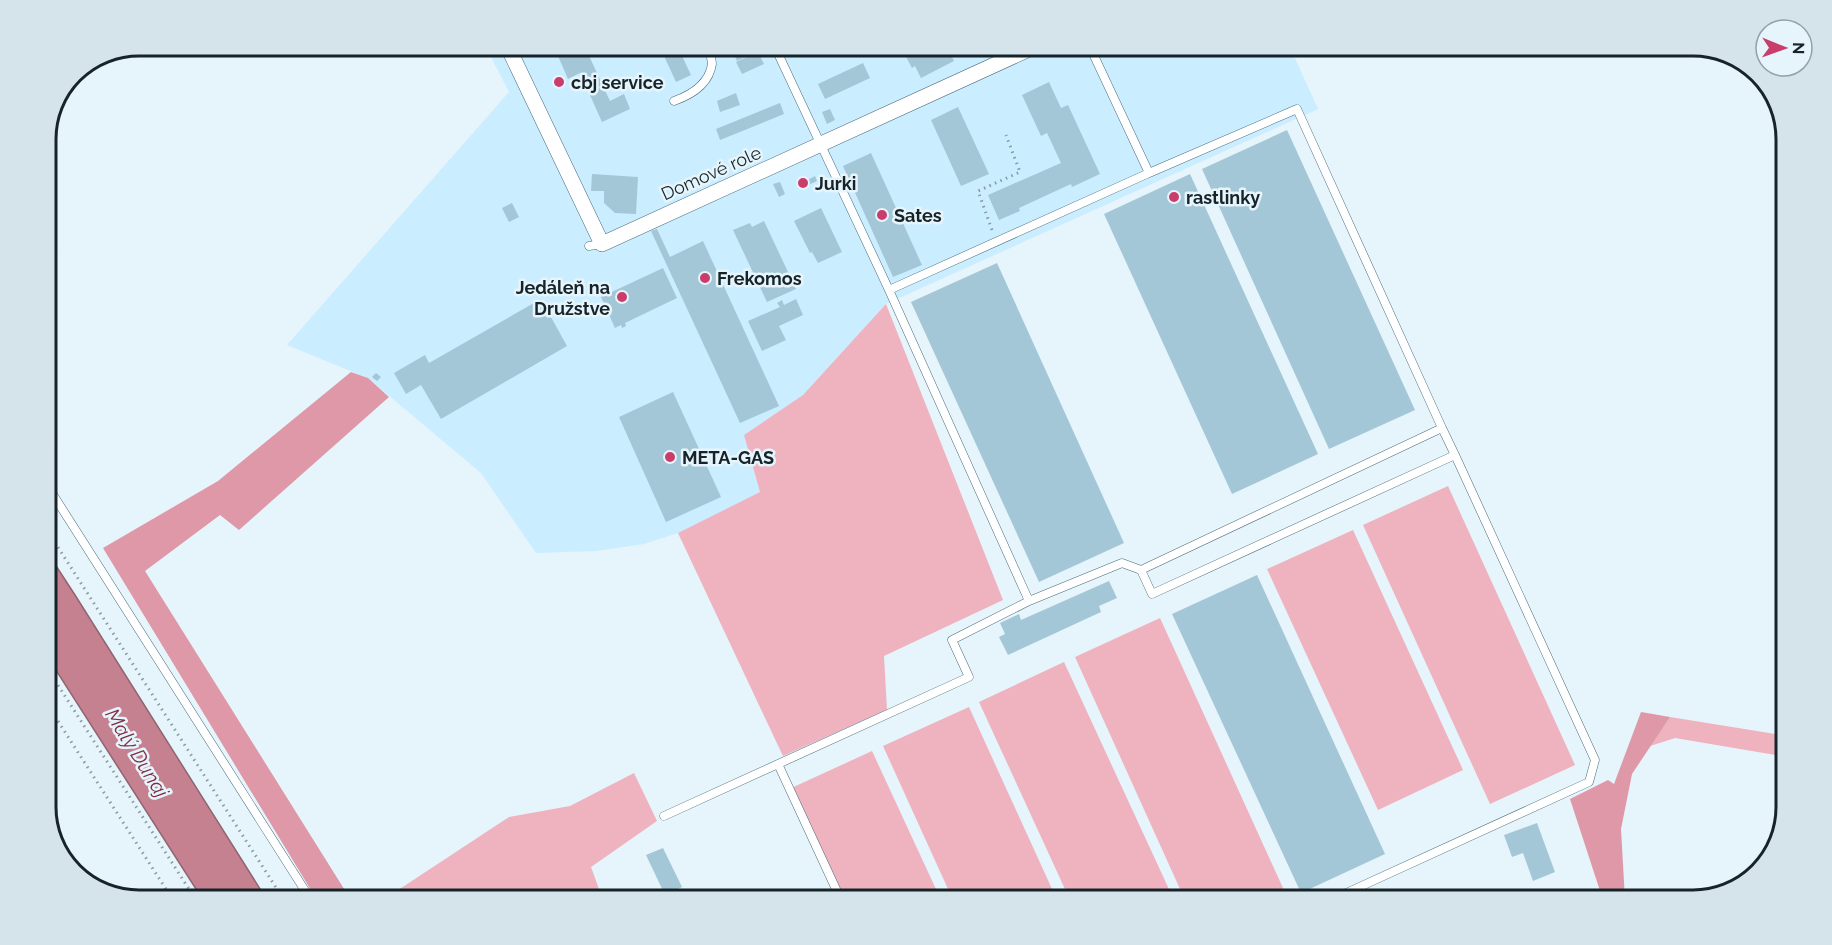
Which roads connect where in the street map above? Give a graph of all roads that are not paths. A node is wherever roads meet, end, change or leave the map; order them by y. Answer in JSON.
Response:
{"nodes":[{"id":1,"x":511,"y":55,"type":"edge"},
{"id":2,"x":710,"y":55,"type":"edge"},
{"id":3,"x":779,"y":55,"type":"edge"},
{"id":4,"x":1016,"y":55,"type":"edge"},
{"id":5,"x":1094,"y":55,"type":"edge"},
{"id":6,"x":675,"y":101,"type":"dead end"},
{"id":7,"x":820,"y":144,"type":"junction"},
{"id":8,"x":1149,"y":173,"type":"junction"},
{"id":9,"x":889,"y":290,"type":"junction"},
{"id":10,"x":1442,"y":428,"type":"junction"},
{"id":11,"x":1455,"y":455,"type":"junction"},
{"id":12,"x":56,"y":499,"type":"edge"},
{"id":13,"x":1141,"y":570,"type":"junction"},
{"id":14,"x":1029,"y":601,"type":"junction"},
{"id":15,"x":778,"y":764,"type":"junction"},
{"id":16,"x":664,"y":816,"type":"dead end"},
{"id":17,"x":305,"y":890,"type":"edge"},
{"id":18,"x":836,"y":890,"type":"edge"},
{"id":19,"x":1353,"y":890,"type":"edge"}],
"edges":[{"from":1,"to":7,"type":"street","name":"Domové role"},
{"from":2,"to":6,"type":"lane"},
{"from":3,"to":7,"type":"lane"},
{"from":4,"to":7,"type":"street","name":"Domové role"},
{"from":5,"to":8,"type":"lane"},
{"from":7,"to":9,"type":"lane"},
{"from":8,"to":9,"type":"lane"},
{"from":8,"to":10,"type":"lane"},
{"from":9,"to":14,"type":"lane"},
{"from":10,"to":11,"type":"lane"},
{"from":10,"to":13,"type":"lane"},
{"from":11,"to":13,"type":"lane"},
{"from":11,"to":19,"type":"lane"},
{"from":12,"to":17,"type":"lane"},
{"from":13,"to":14,"type":"lane"},
{"from":14,"to":15,"type":"lane"},
{"from":15,"to":16,"type":"lane"},
{"from":15,"to":18,"type":"lane"}]}
